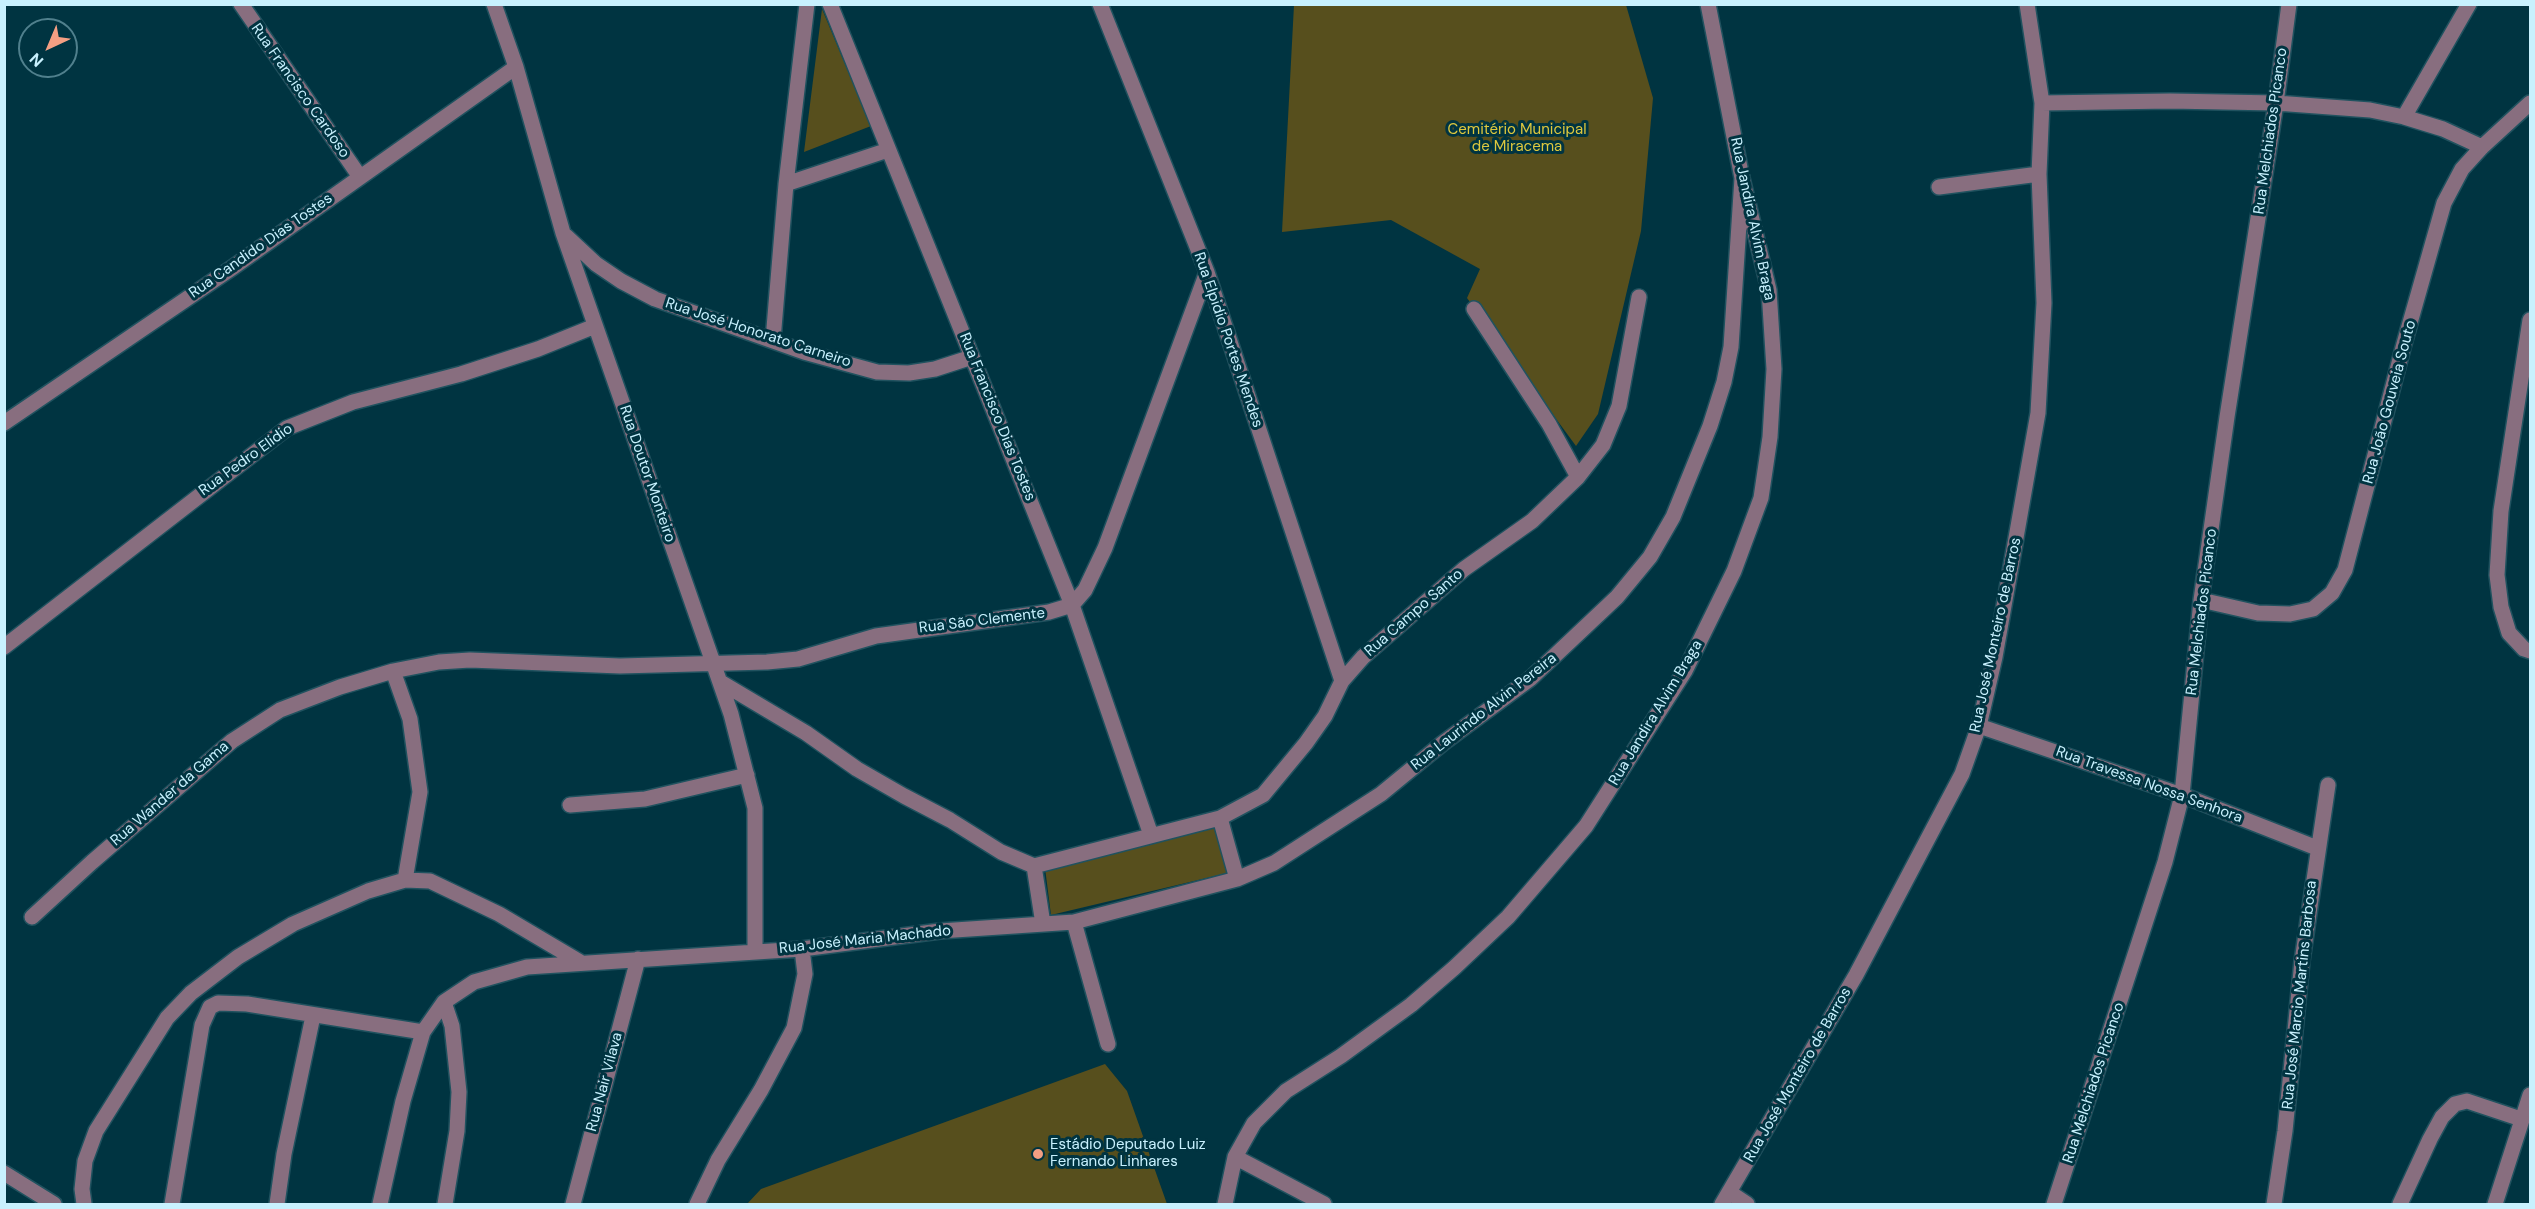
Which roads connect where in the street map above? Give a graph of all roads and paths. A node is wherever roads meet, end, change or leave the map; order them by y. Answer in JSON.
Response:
{"nodes":[{"id":1,"x":241,"y":4,"type":"edge"},
{"id":2,"x":494,"y":4,"type":"edge"},
{"id":3,"x":807,"y":4,"type":"edge"},
{"id":4,"x":830,"y":4,"type":"edge"},
{"id":5,"x":1100,"y":4,"type":"edge"},
{"id":6,"x":1708,"y":4,"type":"edge"},
{"id":7,"x":2027,"y":4,"type":"edge"},
{"id":8,"x":2289,"y":4,"type":"edge"},
{"id":9,"x":2469,"y":4,"type":"edge"},
{"id":10,"x":516,"y":67,"type":"junction"},
{"id":11,"x":2042,"y":103,"type":"junction"},
{"id":12,"x":2276,"y":103,"type":"junction"},
{"id":13,"x":2530,"y":103,"type":"edge"},
{"id":14,"x":2404,"y":117,"type":"junction"},
{"id":15,"x":2482,"y":147,"type":"junction"},
{"id":16,"x":888,"y":150,"type":"junction"},
{"id":17,"x":2039,"y":174,"type":"junction"},
{"id":18,"x":360,"y":177,"type":"junction"},
{"id":19,"x":1742,"y":178,"type":"junction"},
{"id":20,"x":786,"y":184,"type":"junction"},
{"id":21,"x":1939,"y":187,"type":"dead end"},
{"id":22,"x":563,"y":233,"type":"junction"},
{"id":23,"x":1207,"y":272,"type":"junction"},
{"id":24,"x":1639,"y":297,"type":"dead end"},
{"id":25,"x":1474,"y":309,"type":"dead end"},
{"id":26,"x":2530,"y":320,"type":"edge"},
{"id":27,"x":596,"y":326,"type":"junction"},
{"id":28,"x":773,"y":340,"type":"junction"},
{"id":29,"x":972,"y":357,"type":"junction"},
{"id":30,"x":4,"y":423,"type":"edge"},
{"id":31,"x":1578,"y":477,"type":"junction"},
{"id":32,"x":2201,"y":600,"type":"junction"},
{"id":33,"x":1072,"y":605,"type":"junction"},
{"id":34,"x":4,"y":647,"type":"edge"},
{"id":35,"x":2530,"y":651,"type":"edge"},
{"id":36,"x":715,"y":662,"type":"junction"},
{"id":37,"x":393,"y":671,"type":"junction"},
{"id":38,"x":1342,"y":681,"type":"junction"},
{"id":39,"x":722,"y":683,"type":"junction"},
{"id":40,"x":1979,"y":726,"type":"junction"},
{"id":41,"x":747,"y":775,"type":"junction"},
{"id":42,"x":2328,"y":785,"type":"dead end"},
{"id":43,"x":2182,"y":795,"type":"junction"},
{"id":44,"x":570,"y":805,"type":"dead end"},
{"id":45,"x":1220,"y":818,"type":"junction"},
{"id":46,"x":1151,"y":835,"type":"junction"},
{"id":47,"x":2317,"y":848,"type":"junction"},
{"id":48,"x":1034,"y":866,"type":"junction"},
{"id":49,"x":1237,"y":879,"type":"junction"},
{"id":50,"x":405,"y":880,"type":"junction"},
{"id":51,"x":32,"y":917,"type":"dead end"},
{"id":52,"x":1074,"y":922,"type":"junction"},
{"id":53,"x":1043,"y":924,"type":"junction"},
{"id":54,"x":802,"y":949,"type":"junction"},
{"id":55,"x":755,"y":950,"type":"junction"},
{"id":56,"x":638,"y":960,"type":"junction"},
{"id":57,"x":580,"y":962,"type":"junction"},
{"id":58,"x":450,"y":997,"type":"junction"},
{"id":59,"x":313,"y":1016,"type":"junction"},
{"id":60,"x":423,"y":1032,"type":"junction"},
{"id":61,"x":1108,"y":1044,"type":"dead end"},
{"id":62,"x":2530,"y":1095,"type":"edge"},
{"id":63,"x":2521,"y":1119,"type":"junction"},
{"id":64,"x":1235,"y":1157,"type":"junction"},
{"id":65,"x":4,"y":1173,"type":"edge"},
{"id":66,"x":1726,"y":1198,"type":"edge"},
{"id":67,"x":54,"y":1204,"type":"edge"},
{"id":68,"x":84,"y":1204,"type":"edge"},
{"id":69,"x":172,"y":1204,"type":"edge"},
{"id":70,"x":277,"y":1204,"type":"edge"},
{"id":71,"x":380,"y":1204,"type":"edge"},
{"id":72,"x":445,"y":1204,"type":"edge"},
{"id":73,"x":573,"y":1204,"type":"edge"},
{"id":74,"x":697,"y":1204,"type":"edge"},
{"id":75,"x":1225,"y":1204,"type":"edge"},
{"id":76,"x":1324,"y":1204,"type":"edge"},
{"id":77,"x":1747,"y":1204,"type":"edge"},
{"id":78,"x":2054,"y":1204,"type":"edge"},
{"id":79,"x":2274,"y":1204,"type":"edge"},
{"id":80,"x":2400,"y":1204,"type":"edge"},
{"id":81,"x":2495,"y":1204,"type":"edge"}],
"edges":[{"from":1,"to":18,"type":"street","name":"Rua Francisco Cardoso"},
{"from":2,"to":10,"type":"street","name":"Rua Doutor Monteiro"},
{"from":3,"to":20,"type":"street"},
{"from":4,"to":16,"type":"street","name":"Rua Francisco Dias Tostes"},
{"from":5,"to":23,"type":"street","name":"Rua Elpidio Portes Mendes"},
{"from":6,"to":19,"type":"street","name":"Rua Jandira Alvim Braga"},
{"from":7,"to":11,"type":"street","name":"Rua José Monteiro de Barros"},
{"from":8,"to":12,"type":"street","name":"Rua Melchiados Picanco"},
{"from":9,"to":14,"type":"street"},
{"from":10,"to":18,"type":"street","name":"Rua Candido Dias Tostes"},
{"from":10,"to":22,"type":"street","name":"Rua Doutor Monteiro"},
{"from":11,"to":12,"type":"street"},
{"from":11,"to":17,"type":"street","name":"Rua José Monteiro de Barros"},
{"from":12,"to":14,"type":"street"},
{"from":12,"to":32,"type":"street","name":"Rua Melchiados Picanco"},
{"from":13,"to":15,"type":"street","name":"Rua João Gouveia Souto"},
{"from":14,"to":15,"type":"street"},
{"from":15,"to":32,"type":"street","name":"Rua João Gouveia Souto"},
{"from":16,"to":20,"type":"street"},
{"from":16,"to":29,"type":"street","name":"Rua Francisco Dias Tostes"},
{"from":17,"to":21,"type":"street"},
{"from":17,"to":40,"type":"street","name":"Rua José Monteiro de Barros"},
{"from":18,"to":30,"type":"street","name":"Rua Candido Dias Tostes"},
{"from":19,"to":49,"type":"street","name":"Rua Laurindo Alvin Pereira"},
{"from":19,"to":64,"type":"street","name":"Rua Jandira Alvim Braga"},
{"from":20,"to":28,"type":"street"},
{"from":22,"to":27,"type":"street","name":"Rua Doutor Monteiro"},
{"from":22,"to":28,"type":"street","name":"Rua José Honorato Carneiro"},
{"from":23,"to":33,"type":"street"},
{"from":23,"to":38,"type":"street","name":"Rua Elpidio Portes Mendes"},
{"from":24,"to":31,"type":"street","name":"Rua Campo Santo"},
{"from":25,"to":31,"type":"street"},
{"from":26,"to":35,"type":"street"},
{"from":27,"to":34,"type":"street","name":"Rua Pedro Elidio"},
{"from":27,"to":36,"type":"street","name":"Rua Doutor Monteiro"},
{"from":28,"to":29,"type":"street","name":"Rua José Honorato Carneiro"},
{"from":29,"to":33,"type":"street","name":"Rua Francisco Dias Tostes"},
{"from":31,"to":38,"type":"street","name":"Rua Campo Santo"},
{"from":32,"to":43,"type":"street","name":"Rua Melchiados Picanco"},
{"from":33,"to":36,"type":"street","name":"Rua São Clemente"},
{"from":33,"to":46,"type":"street","name":"Rua Francisco Dias Tostes"},
{"from":36,"to":37,"type":"street","name":"Rua Wander da Gama"},
{"from":36,"to":39,"type":"street","name":"Rua Doutor Monteiro"},
{"from":37,"to":50,"type":"street"},
{"from":37,"to":51,"type":"street","name":"Rua Wander da Gama"},
{"from":38,"to":45,"type":"street","name":"Rua Campo Santo"},
{"from":39,"to":41,"type":"street","name":"Rua Doutor Monteiro"},
{"from":39,"to":48,"type":"street"},
{"from":40,"to":43,"type":"street","name":"Rua Travessa Nossa Senhora"},
{"from":40,"to":66,"type":"street","name":"Rua José Monteiro de Barros"},
{"from":41,"to":44,"type":"street"},
{"from":41,"to":55,"type":"street","name":"Rua Doutor Monteiro"},
{"from":42,"to":47,"type":"street","name":"Rua José Marcio Martins Barbosa"},
{"from":43,"to":47,"type":"street","name":"Rua Travessa Nossa Senhora"},
{"from":43,"to":78,"type":"street","name":"Rua Melchiados Picanco"},
{"from":45,"to":46,"type":"street","name":"Rua Campo Santo"},
{"from":45,"to":49,"type":"street"},
{"from":46,"to":48,"type":"street","name":"Rua Campo Santo"},
{"from":47,"to":79,"type":"street","name":"Rua José Marcio Martins Barbosa"},
{"from":48,"to":53,"type":"street"},
{"from":49,"to":52,"type":"street","name":"Rua José Maria Machado"},
{"from":50,"to":57,"type":"street"},
{"from":50,"to":68,"type":"street"},
{"from":52,"to":53,"type":"street","name":"Rua José Maria Machado"},
{"from":52,"to":61,"type":"street"},
{"from":53,"to":54,"type":"street","name":"Rua José Maria Machado"},
{"from":54,"to":55,"type":"street","name":"Rua José Maria Machado"},
{"from":54,"to":74,"type":"street"},
{"from":55,"to":56,"type":"street","name":"Rua José Maria Machado"},
{"from":56,"to":57,"type":"street","name":"Rua José Maria Machado"},
{"from":56,"to":73,"type":"street","name":"Rua Nair Vilava"},
{"from":57,"to":58,"type":"street","name":"Rua José Maria Machado"},
{"from":58,"to":60,"type":"street"},
{"from":58,"to":72,"type":"street"},
{"from":59,"to":60,"type":"street"},
{"from":59,"to":69,"type":"street"},
{"from":59,"to":70,"type":"street"},
{"from":60,"to":71,"type":"street"},
{"from":62,"to":63,"type":"street"},
{"from":63,"to":80,"type":"street"},
{"from":63,"to":81,"type":"street"},
{"from":64,"to":75,"type":"street","name":"Rua Jandira Alvim Braga"},
{"from":64,"to":76,"type":"street"},
{"from":65,"to":67,"type":"street"},
{"from":66,"to":77,"type":"street"}]}
